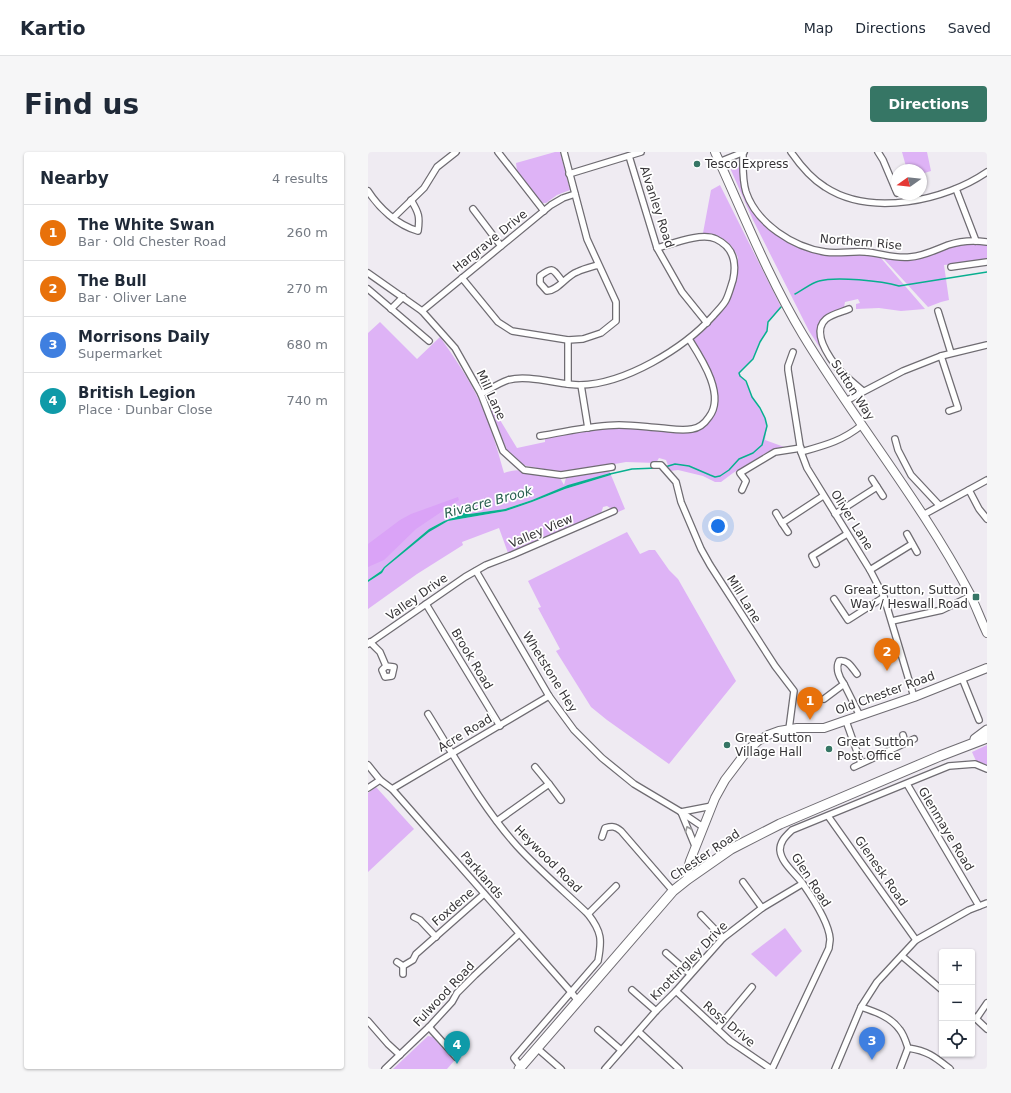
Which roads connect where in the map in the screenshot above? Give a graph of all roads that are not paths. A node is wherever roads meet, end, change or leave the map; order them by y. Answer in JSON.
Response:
{"nodes":[{"id":1,"x":456,"y":152,"type":"edge"},
{"id":2,"x":498,"y":152,"type":"edge"},
{"id":3,"x":564,"y":152,"type":"edge"},
{"id":4,"x":641,"y":152,"type":"edge"},
{"id":5,"x":715,"y":152,"type":"edge"},
{"id":6,"x":744,"y":152,"type":"edge"},
{"id":7,"x":791,"y":152,"type":"edge"},
{"id":8,"x":878,"y":152,"type":"edge"},
{"id":9,"x":629,"y":156,"type":"junction"},
{"id":10,"x":719,"y":162,"type":"junction"},
{"id":11,"x":987,"y":172,"type":"edge"},
{"id":12,"x":569,"y":174,"type":"junction"},
{"id":13,"x":891,"y":179,"type":"edge"},
{"id":14,"x":956,"y":189,"type":"junction"},
{"id":15,"x":368,"y":191,"type":"edge"},
{"id":16,"x":574,"y":194,"type":"junction"},
{"id":17,"x":411,"y":200,"type":"junction"},
{"id":18,"x":900,"y":202,"type":"joint"},
{"id":19,"x":473,"y":209,"type":"dead end"},
{"id":20,"x":544,"y":211,"type":"junction"},
{"id":21,"x":393,"y":218,"type":"junction"},
{"id":22,"x":976,"y":241,"type":"junction"},
{"id":23,"x":987,"y":242,"type":"edge"},
{"id":24,"x":501,"y":246,"type":"junction"},
{"id":25,"x":657,"y":248,"type":"junction"},
{"id":26,"x":987,"y":262,"type":"edge"},
{"id":27,"x":598,"y":265,"type":"junction"},
{"id":28,"x":951,"y":267,"type":"dead end"},
{"id":29,"x":368,"y":273,"type":"edge"},
{"id":30,"x":462,"y":278,"type":"junction"},
{"id":31,"x":563,"y":282,"type":"dead end"},
{"id":32,"x":368,"y":289,"type":"edge"},
{"id":33,"x":403,"y":297,"type":"junction"},
{"id":34,"x":391,"y":309,"type":"junction"},
{"id":35,"x":849,"y":309,"type":"dead end"},
{"id":36,"x":422,"y":311,"type":"junction"},
{"id":37,"x":938,"y":311,"type":"dead end"},
{"id":38,"x":707,"y":323,"type":"junction"},
{"id":39,"x":689,"y":339,"type":"junction"},
{"id":40,"x":568,"y":340,"type":"junction"},
{"id":41,"x":429,"y":341,"type":"dead end"},
{"id":42,"x":987,"y":345,"type":"edge"},
{"id":43,"x":793,"y":352,"type":"dead end"},
{"id":44,"x":951,"y":353,"type":"junction"},
{"id":45,"x":941,"y":356,"type":"junction"},
{"id":46,"x":568,"y":384,"type":"junction"},
{"id":47,"x":581,"y":385,"type":"junction"},
{"id":48,"x":863,"y":391,"type":"junction"},
{"id":49,"x":481,"y":394,"type":"junction"},
{"id":50,"x":846,"y":401,"type":"junction"},
{"id":51,"x":949,"y":411,"type":"dead end"},
{"id":52,"x":862,"y":425,"type":"junction"},
{"id":53,"x":588,"y":428,"type":"junction"},
{"id":54,"x":540,"y":436,"type":"dead end"},
{"id":55,"x":895,"y":439,"type":"dead end"},
{"id":56,"x":801,"y":450,"type":"junction"},
{"id":57,"x":654,"y":465,"type":"dead end"},
{"id":58,"x":612,"y":468,"type":"dead end"},
{"id":59,"x":872,"y":479,"type":"dead end"},
{"id":60,"x":987,"y":480,"type":"edge"},
{"id":61,"x":877,"y":487,"type":"junction"},
{"id":62,"x":742,"y":490,"type":"dead end"},
{"id":63,"x":969,"y":490,"type":"junction"},
{"id":64,"x":824,"y":496,"type":"junction"},
{"id":65,"x":883,"y":496,"type":"dead end"},
{"id":66,"x":939,"y":505,"type":"junction"},
{"id":67,"x":614,"y":512,"type":"dead end"},
{"id":68,"x":776,"y":512,"type":"dead end"},
{"id":69,"x":835,"y":514,"type":"junction"},
{"id":70,"x":923,"y":515,"type":"junction"},
{"id":71,"x":987,"y":518,"type":"edge"},
{"id":72,"x":782,"y":523,"type":"junction"},
{"id":73,"x":788,"y":532,"type":"dead end"},
{"id":74,"x":847,"y":534,"type":"junction"},
{"id":75,"x":907,"y":534,"type":"dead end"},
{"id":76,"x":912,"y":544,"type":"junction"},
{"id":77,"x":918,"y":552,"type":"dead end"},
{"id":78,"x":816,"y":564,"type":"dead end"},
{"id":79,"x":870,"y":570,"type":"junction"},
{"id":80,"x":476,"y":571,"type":"junction"},
{"id":81,"x":971,"y":596,"type":"junction"},
{"id":82,"x":884,"y":597,"type":"junction"},
{"id":83,"x":834,"y":598,"type":"dead end"},
{"id":84,"x":426,"y":604,"type":"junction"},
{"id":85,"x":892,"y":621,"type":"junction"},
{"id":86,"x":987,"y":633,"type":"edge"},
{"id":87,"x":369,"y":643,"type":"edge"},
{"id":88,"x":386,"y":666,"type":"dead end"},
{"id":89,"x":987,"y":668,"type":"edge"},
{"id":90,"x":857,"y":674,"type":"dead end"},
{"id":91,"x":962,"y":678,"type":"junction"},
{"id":92,"x":844,"y":684,"type":"junction"},
{"id":93,"x":549,"y":696,"type":"junction"},
{"id":94,"x":914,"y":697,"type":"junction"},
{"id":95,"x":824,"y":699,"type":"dead end"},
{"id":96,"x":428,"y":714,"type":"dead end"},
{"id":97,"x":860,"y":716,"type":"junction"},
{"id":98,"x":979,"y":720,"type":"dead end"},
{"id":99,"x":846,"y":721,"type":"junction"},
{"id":100,"x":500,"y":726,"type":"junction"},
{"id":101,"x":789,"y":729,"type":"junction"},
{"id":102,"x":987,"y":732,"type":"edge"},
{"id":103,"x":903,"y":735,"type":"dead end"},
{"id":104,"x":914,"y":738,"type":"dead end"},
{"id":105,"x":987,"y":738,"type":"edge"},
{"id":106,"x":905,"y":742,"type":"junction"},
{"id":107,"x":964,"y":746,"type":"junction"},
{"id":108,"x":453,"y":753,"type":"junction"},
{"id":109,"x":861,"y":763,"type":"junction"},
{"id":110,"x":368,"y":765,"type":"edge"},
{"id":111,"x":535,"y":767,"type":"dead end"},
{"id":112,"x":854,"y":767,"type":"dead end"},
{"id":113,"x":987,"y":769,"type":"edge"},
{"id":114,"x":380,"y":780,"type":"junction"},
{"id":115,"x":549,"y":784,"type":"junction"},
{"id":116,"x":907,"y":784,"type":"junction"},
{"id":117,"x":368,"y":788,"type":"edge"},
{"id":118,"x":392,"y":789,"type":"junction"},
{"id":119,"x":561,"y":800,"type":"dead end"},
{"id":120,"x":712,"y":806,"type":"junction"},
{"id":121,"x":680,"y":812,"type":"junction"},
{"id":122,"x":828,"y":816,"type":"junction"},
{"id":123,"x":497,"y":821,"type":"junction"},
{"id":124,"x":703,"y":827,"type":"junction"},
{"id":125,"x":602,"y":837,"type":"dead end"},
{"id":126,"x":696,"y":846,"type":"junction"},
{"id":127,"x":688,"y":879,"type":"junction"},
{"id":128,"x":743,"y":882,"type":"dead end"},
{"id":129,"x":802,"y":884,"type":"junction"},
{"id":130,"x":616,"y":886,"type":"dead end"},
{"id":131,"x":673,"y":892,"type":"junction"},
{"id":132,"x":484,"y":894,"type":"junction"},
{"id":133,"x":987,"y":902,"type":"edge"},
{"id":134,"x":979,"y":906,"type":"junction"},
{"id":135,"x":762,"y":908,"type":"junction"},
{"id":136,"x":588,"y":914,"type":"junction"},
{"id":137,"x":701,"y":915,"type":"dead end"},
{"id":138,"x":414,"y":917,"type":"dead end"},
{"id":139,"x":519,"y":934,"type":"junction"},
{"id":140,"x":436,"y":937,"type":"junction"},
{"id":141,"x":723,"y":938,"type":"junction"},
{"id":142,"x":916,"y":940,"type":"junction"},
{"id":143,"x":666,"y":953,"type":"dead end"},
{"id":144,"x":902,"y":956,"type":"junction"},
{"id":145,"x":397,"y":962,"type":"dead end"},
{"id":146,"x":403,"y":966,"type":"junction"},
{"id":147,"x":403,"y":974,"type":"dead end"},
{"id":148,"x":690,"y":974,"type":"junction"},
{"id":149,"x":582,"y":980,"type":"joint"},
{"id":150,"x":752,"y":987,"type":"dead end"},
{"id":151,"x":939,"y":987,"type":"edge"},
{"id":152,"x":632,"y":990,"type":"dead end"},
{"id":153,"x":676,"y":991,"type":"junction"},
{"id":154,"x":571,"y":992,"type":"junction"},
{"id":155,"x":578,"y":1001,"type":"junction"},
{"id":156,"x":987,"y":1003,"type":"edge"},
{"id":157,"x":861,"y":1007,"type":"junction"},
{"id":158,"x":656,"y":1011,"type":"junction"},
{"id":159,"x":975,"y":1016,"type":"edge"},
{"id":160,"x":975,"y":1018,"type":"edge"},
{"id":161,"x":368,"y":1020,"type":"edge"},
{"id":162,"x":429,"y":1027,"type":"junction"},
{"id":163,"x":987,"y":1028,"type":"edge"},
{"id":164,"x":717,"y":1029,"type":"junction"},
{"id":165,"x":598,"y":1030,"type":"dead end"},
{"id":166,"x":639,"y":1032,"type":"junction"},
{"id":167,"x":908,"y":1048,"type":"junction"},
{"id":168,"x":538,"y":1049,"type":"junction"},
{"id":169,"x":621,"y":1050,"type":"junction"},
{"id":170,"x":400,"y":1055,"type":"junction"},
{"id":171,"x":456,"y":1057,"type":"dead end"},
{"id":172,"x":520,"y":1068,"type":"edge"},
{"id":173,"x":676,"y":1068,"type":"edge"},
{"id":174,"x":385,"y":1069,"type":"edge"},
{"id":175,"x":562,"y":1069,"type":"edge"},
{"id":176,"x":605,"y":1069,"type":"edge"},
{"id":177,"x":771,"y":1069,"type":"edge"},
{"id":178,"x":835,"y":1069,"type":"edge"},
{"id":179,"x":900,"y":1069,"type":"edge"},
{"id":180,"x":950,"y":1069,"type":"edge"}],
"edges":[{"from":1,"to":17,"type":"street"},
{"from":2,"to":20,"type":"street"},
{"from":3,"to":12,"type":"street"},
{"from":4,"to":9,"type":"street"},
{"from":5,"to":10,"type":"main road","name":"Sutton Way"},
{"from":6,"to":10,"type":"street"},
{"from":6,"to":22,"type":"street","name":"Northern Rise"},
{"from":7,"to":18,"type":"street"},
{"from":8,"to":13,"type":"street"},
{"from":9,"to":12,"type":"street"},
{"from":9,"to":25,"type":"street","name":"Alvanley Road"},
{"from":10,"to":50,"type":"main road","name":"Sutton Way"},
{"from":11,"to":14,"type":"street"},
{"from":12,"to":16,"type":"street"},
{"from":14,"to":18,"type":"street"},
{"from":14,"to":22,"type":"street"},
{"from":15,"to":21,"type":"street"},
{"from":16,"to":20,"type":"street","name":"Hargrave Drive"},
{"from":16,"to":27,"type":"street"},
{"from":17,"to":21,"type":"street"},
{"from":17,"to":21,"type":"street"},
{"from":19,"to":24,"type":"street"},
{"from":20,"to":24,"type":"street","name":"Hargrave Drive"},
{"from":22,"to":23,"type":"street","name":"Northern Rise"},
{"from":24,"to":30,"type":"street","name":"Hargrave Drive"},
{"from":25,"to":38,"type":"street","name":"Alvanley Road"},
{"from":25,"to":38,"type":"street"},
{"from":26,"to":28,"type":"street"},
{"from":27,"to":31,"type":"street"},
{"from":27,"to":40,"type":"street"},
{"from":29,"to":33,"type":"street","name":"Mill Lane"},
{"from":30,"to":36,"type":"street","name":"Hargrave Drive"},
{"from":30,"to":40,"type":"street"},
{"from":32,"to":34,"type":"street"},
{"from":33,"to":34,"type":"street"},
{"from":33,"to":36,"type":"street","name":"Mill Lane"},
{"from":34,"to":41,"type":"street"},
{"from":35,"to":48,"type":"street"},
{"from":36,"to":49,"type":"street","name":"Mill Lane"},
{"from":37,"to":44,"type":"street"},
{"from":38,"to":39,"type":"street"},
{"from":39,"to":47,"type":"street"},
{"from":39,"to":53,"type":"street"},
{"from":40,"to":46,"type":"street"},
{"from":42,"to":44,"type":"street"},
{"from":43,"to":56,"type":"street","name":"Oliver Lane"},
{"from":44,"to":45,"type":"street"},
{"from":45,"to":48,"type":"street"},
{"from":45,"to":51,"type":"street"},
{"from":46,"to":47,"type":"street"},
{"from":46,"to":49,"type":"street"},
{"from":47,"to":53,"type":"street"},
{"from":48,"to":50,"type":"street"},
{"from":49,"to":58,"type":"street","name":"Mill Lane"},
{"from":50,"to":52,"type":"main road","name":"Sutton Way"},
{"from":52,"to":56,"type":"street"},
{"from":52,"to":70,"type":"main road","name":"Sutton Way"},
{"from":53,"to":54,"type":"street"},
{"from":55,"to":66,"type":"street"},
{"from":56,"to":62,"type":"street"},
{"from":56,"to":64,"type":"street","name":"Oliver Lane"},
{"from":57,"to":101,"type":"street","name":"Mill Lane"},
{"from":59,"to":61,"type":"street"},
{"from":60,"to":63,"type":"street"},
{"from":61,"to":65,"type":"street"},
{"from":61,"to":69,"type":"street"},
{"from":63,"to":66,"type":"street"},
{"from":63,"to":71,"type":"street"},
{"from":64,"to":69,"type":"street","name":"Oliver Lane"},
{"from":64,"to":72,"type":"street"},
{"from":66,"to":70,"type":"street"},
{"from":67,"to":80,"type":"street","name":"Valley View"},
{"from":68,"to":72,"type":"street"},
{"from":69,"to":74,"type":"street","name":"Oliver Lane"},
{"from":70,"to":81,"type":"main road","name":"Sutton Way"},
{"from":72,"to":73,"type":"street"},
{"from":74,"to":78,"type":"street"},
{"from":74,"to":79,"type":"street","name":"Oliver Lane"},
{"from":75,"to":76,"type":"street"},
{"from":76,"to":77,"type":"street"},
{"from":76,"to":79,"type":"street"},
{"from":79,"to":82,"type":"street","name":"Oliver Lane"},
{"from":80,"to":84,"type":"street","name":"Valley Drive"},
{"from":80,"to":93,"type":"street","name":"Whetstone Hey"},
{"from":81,"to":85,"type":"street"},
{"from":81,"to":86,"type":"main road","name":"Sutton Way"},
{"from":82,"to":83,"type":"street"},
{"from":82,"to":85,"type":"street","name":"Oliver Lane"},
{"from":84,"to":87,"type":"street","name":"Valley Drive"},
{"from":84,"to":100,"type":"street","name":"Brook Road"},
{"from":85,"to":94,"type":"street","name":"Oliver Lane"},
{"from":87,"to":88,"type":"street","name":"Valley Drive"},
{"from":89,"to":91,"type":"main road","name":"Old Chester Road"},
{"from":90,"to":92,"type":"street"},
{"from":91,"to":94,"type":"main road","name":"Old Chester Road"},
{"from":91,"to":98,"type":"street"},
{"from":92,"to":95,"type":"street"},
{"from":92,"to":97,"type":"street"},
{"from":93,"to":100,"type":"street","name":"Acre Road"},
{"from":93,"to":121,"type":"street","name":"Whetstone Hey"},
{"from":94,"to":97,"type":"main road","name":"Old Chester Road"},
{"from":96,"to":108,"type":"street","name":"Heywood Road"},
{"from":97,"to":99,"type":"main road","name":"Old Chester Road"},
{"from":99,"to":101,"type":"main road","name":"Old Chester Road"},
{"from":99,"to":109,"type":"street"},
{"from":100,"to":108,"type":"street","name":"Acre Road"},
{"from":101,"to":120,"type":"main road","name":"Old Chester Road"},
{"from":102,"to":107,"type":"main road","name":"Chester Road"},
{"from":103,"to":106,"type":"street"},
{"from":104,"to":106,"type":"street"},
{"from":105,"to":107,"type":"main road","name":"Chester Road"},
{"from":106,"to":109,"type":"street"},
{"from":107,"to":127,"type":"main road","name":"Chester Road"},
{"from":108,"to":118,"type":"street","name":"Acre Road"},
{"from":108,"to":123,"type":"street","name":"Heywood Road"},
{"from":109,"to":112,"type":"street"},
{"from":110,"to":114,"type":"street","name":"Parklands"},
{"from":111,"to":115,"type":"street"},
{"from":113,"to":116,"type":"street","name":"Glen Road"},
{"from":114,"to":117,"type":"street"},
{"from":114,"to":118,"type":"street","name":"Parklands"},
{"from":115,"to":119,"type":"street"},
{"from":115,"to":123,"type":"street"},
{"from":116,"to":122,"type":"street","name":"Glen Road"},
{"from":116,"to":134,"type":"street","name":"Glenmaye Road"},
{"from":118,"to":132,"type":"street","name":"Parklands"},
{"from":120,"to":121,"type":"street"},
{"from":120,"to":124,"type":"main road","name":"Old Chester Road"},
{"from":121,"to":124,"type":"street","name":"Whetstone Hey"},
{"from":126,"to":121,"type":"street","one_way":true},
{"from":122,"to":129,"type":"street","name":"Glen Road"},
{"from":122,"to":142,"type":"street","name":"Glenesk Road"},
{"from":123,"to":136,"type":"street","name":"Heywood Road"},
{"from":124,"to":126,"type":"main road","name":"Old Chester Road"},
{"from":125,"to":131,"type":"street"},
{"from":126,"to":127,"type":"main road","name":"Old Chester Road"},
{"from":127,"to":131,"type":"main road","name":"Chester Road"},
{"from":128,"to":135,"type":"street"},
{"from":129,"to":135,"type":"street","name":"Knottingley Drive"},
{"from":129,"to":177,"type":"street","name":"Glen Road"},
{"from":130,"to":136,"type":"street"},
{"from":131,"to":155,"type":"main road","name":"Chester Road"},
{"from":132,"to":139,"type":"street","name":"Parklands"},
{"from":132,"to":140,"type":"street","name":"Foxdene"},
{"from":133,"to":134,"type":"street"},
{"from":134,"to":142,"type":"street"},
{"from":135,"to":141,"type":"street","name":"Knottingley Drive"},
{"from":136,"to":149,"type":"street","name":"Heywood Road"},
{"from":137,"to":141,"type":"street"},
{"from":138,"to":140,"type":"street","name":"Foxdene"},
{"from":139,"to":154,"type":"street","name":"Parklands"},
{"from":139,"to":162,"type":"street","name":"Fulwood Road"},
{"from":140,"to":146,"type":"street","name":"Foxdene"},
{"from":141,"to":148,"type":"street","name":"Knottingley Drive"},
{"from":142,"to":144,"type":"street"},
{"from":143,"to":148,"type":"street"},
{"from":144,"to":151,"type":"street"},
{"from":144,"to":157,"type":"street"},
{"from":145,"to":146,"type":"street"},
{"from":146,"to":147,"type":"street"},
{"from":148,"to":153,"type":"street","name":"Knottingley Drive"},
{"from":149,"to":154,"type":"street","name":"Chester Road"},
{"from":150,"to":164,"type":"street"},
{"from":152,"to":158,"type":"street"},
{"from":153,"to":158,"type":"street","name":"Knottingley Drive"},
{"from":153,"to":164,"type":"street","name":"Ross Drive"},
{"from":154,"to":155,"type":"street","name":"Parklands"},
{"from":154,"to":172,"type":"street","name":"Chester Road"},
{"from":155,"to":168,"type":"main road","name":"Chester Road"},
{"from":156,"to":159,"type":"street"},
{"from":157,"to":167,"type":"street"},
{"from":157,"to":178,"type":"street"},
{"from":158,"to":166,"type":"street","name":"Knottingley Drive"},
{"from":160,"to":163,"type":"street"},
{"from":161,"to":170,"type":"street"},
{"from":162,"to":170,"type":"street","name":"Fulwood Road"},
{"from":162,"to":171,"type":"street"},
{"from":164,"to":177,"type":"street","name":"Ross Drive"},
{"from":165,"to":169,"type":"street"},
{"from":166,"to":169,"type":"street","name":"Knottingley Drive"},
{"from":166,"to":173,"type":"street"},
{"from":167,"to":179,"type":"street"},
{"from":167,"to":180,"type":"street"},
{"from":168,"to":172,"type":"main road","name":"Chester Road"},
{"from":168,"to":175,"type":"street"},
{"from":169,"to":176,"type":"street","name":"Knottingley Drive"},
{"from":170,"to":174,"type":"street","name":"Fulwood Road"}]}
